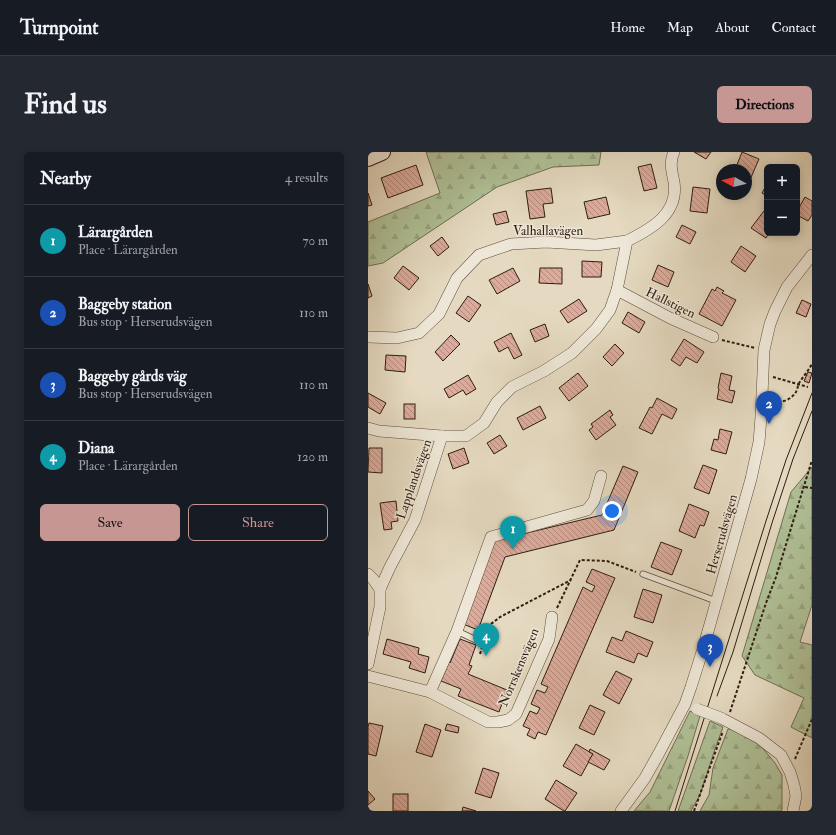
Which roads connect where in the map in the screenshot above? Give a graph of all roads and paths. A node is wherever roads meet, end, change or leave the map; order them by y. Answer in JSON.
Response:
{"nodes":[{"id":1,"x":382,"y":152,"type":"edge"},
{"id":2,"x":674,"y":152,"type":"edge"},
{"id":3,"x":368,"y":158,"type":"edge"},
{"id":4,"x":627,"y":241,"type":"junction"},
{"id":5,"x":812,"y":255,"type":"edge"},
{"id":6,"x":617,"y":290,"type":"junction"},
{"id":7,"x":368,"y":337,"type":"edge"},
{"id":8,"x":716,"y":338,"type":"joint"},
{"id":9,"x":764,"y":350,"type":"junction"},
{"id":10,"x":812,"y":364,"type":"edge"},
{"id":11,"x":762,"y":374,"type":"junction"},
{"id":12,"x":799,"y":384,"type":"junction"},
{"id":13,"x":808,"y":387,"type":"dead end"},
{"id":14,"x":769,"y":402,"type":"dead end"},
{"id":15,"x":368,"y":428,"type":"edge"},
{"id":16,"x":442,"y":436,"type":"junction"},
{"id":17,"x":812,"y":460,"type":"edge"},
{"id":18,"x":601,"y":476,"type":"dead end"},
{"id":19,"x":805,"y":486,"type":"junction"},
{"id":20,"x":812,"y":488,"type":"edge"},
{"id":21,"x":368,"y":574,"type":"edge"},
{"id":22,"x":643,"y":574,"type":"joint"},
{"id":23,"x":570,"y":580,"type":"junction"},
{"id":24,"x":380,"y":589,"type":"junction"},
{"id":25,"x":716,"y":601,"type":"junction"},
{"id":26,"x":552,"y":617,"type":"joint"},
{"id":27,"x":457,"y":632,"type":"junction"},
{"id":28,"x":476,"y":640,"type":"joint"},
{"id":29,"x":368,"y":664,"type":"edge"},
{"id":30,"x":368,"y":676,"type":"edge"},
{"id":31,"x":430,"y":692,"type":"junction"},
{"id":32,"x":684,"y":704,"type":"junction"},
{"id":33,"x":724,"y":719,"type":"junction"},
{"id":34,"x":812,"y":719,"type":"edge"},
{"id":35,"x":790,"y":772,"type":"junction"},
{"id":36,"x":621,"y":811,"type":"edge"},
{"id":37,"x":694,"y":811,"type":"edge"},
{"id":38,"x":793,"y":811,"type":"edge"}],
"edges":[{"from":1,"to":3,"type":"main road"},
{"from":2,"to":4,"type":"street"},
{"from":4,"to":6,"type":"street","name":"Lapplandsvägen"},
{"from":4,"to":7,"type":"street","name":"Valhallavägen"},
{"from":5,"to":9,"type":"street","name":"Herserudsvägen"},
{"from":6,"to":8,"type":"street","name":"Hallstigen"},
{"from":6,"to":16,"type":"street","name":"Lapplandsvägen"},
{"from":8,"to":9,"type":"path"},
{"from":9,"to":11,"type":"street","name":"Herserudsvägen"},
{"from":10,"to":12,"type":"path"},
{"from":11,"to":12,"type":"path"},
{"from":11,"to":25,"type":"street","name":"Herserudsvägen"},
{"from":12,"to":13,"type":"path"},
{"from":12,"to":14,"type":"path"},
{"from":15,"to":16,"type":"street"},
{"from":16,"to":24,"type":"street","name":"Lapplandsvägen"},
{"from":17,"to":19,"type":"path"},
{"from":18,"to":27,"type":"street"},
{"from":19,"to":20,"type":"path"},
{"from":19,"to":33,"type":"path"},
{"from":21,"to":24,"type":"street"},
{"from":22,"to":23,"type":"path"},
{"from":22,"to":25,"type":"lane"},
{"from":23,"to":26,"type":"path"},
{"from":23,"to":28,"type":"path"},
{"from":24,"to":29,"type":"street"},
{"from":25,"to":32,"type":"street","name":"Herserudsvägen"},
{"from":26,"to":31,"type":"street","name":"Norrskensvägen"},
{"from":27,"to":28,"type":"lane"},
{"from":27,"to":31,"type":"street"},
{"from":30,"to":31,"type":"street","name":"Norrskensvägen"},
{"from":32,"to":33,"type":"street","bridge":true},
{"from":32,"to":36,"type":"street","name":"Herserudsvägen"},
{"from":33,"to":35,"type":"street"},
{"from":33,"to":37,"type":"path"},
{"from":34,"to":35,"type":"path"},
{"from":35,"to":38,"type":"street"}]}
